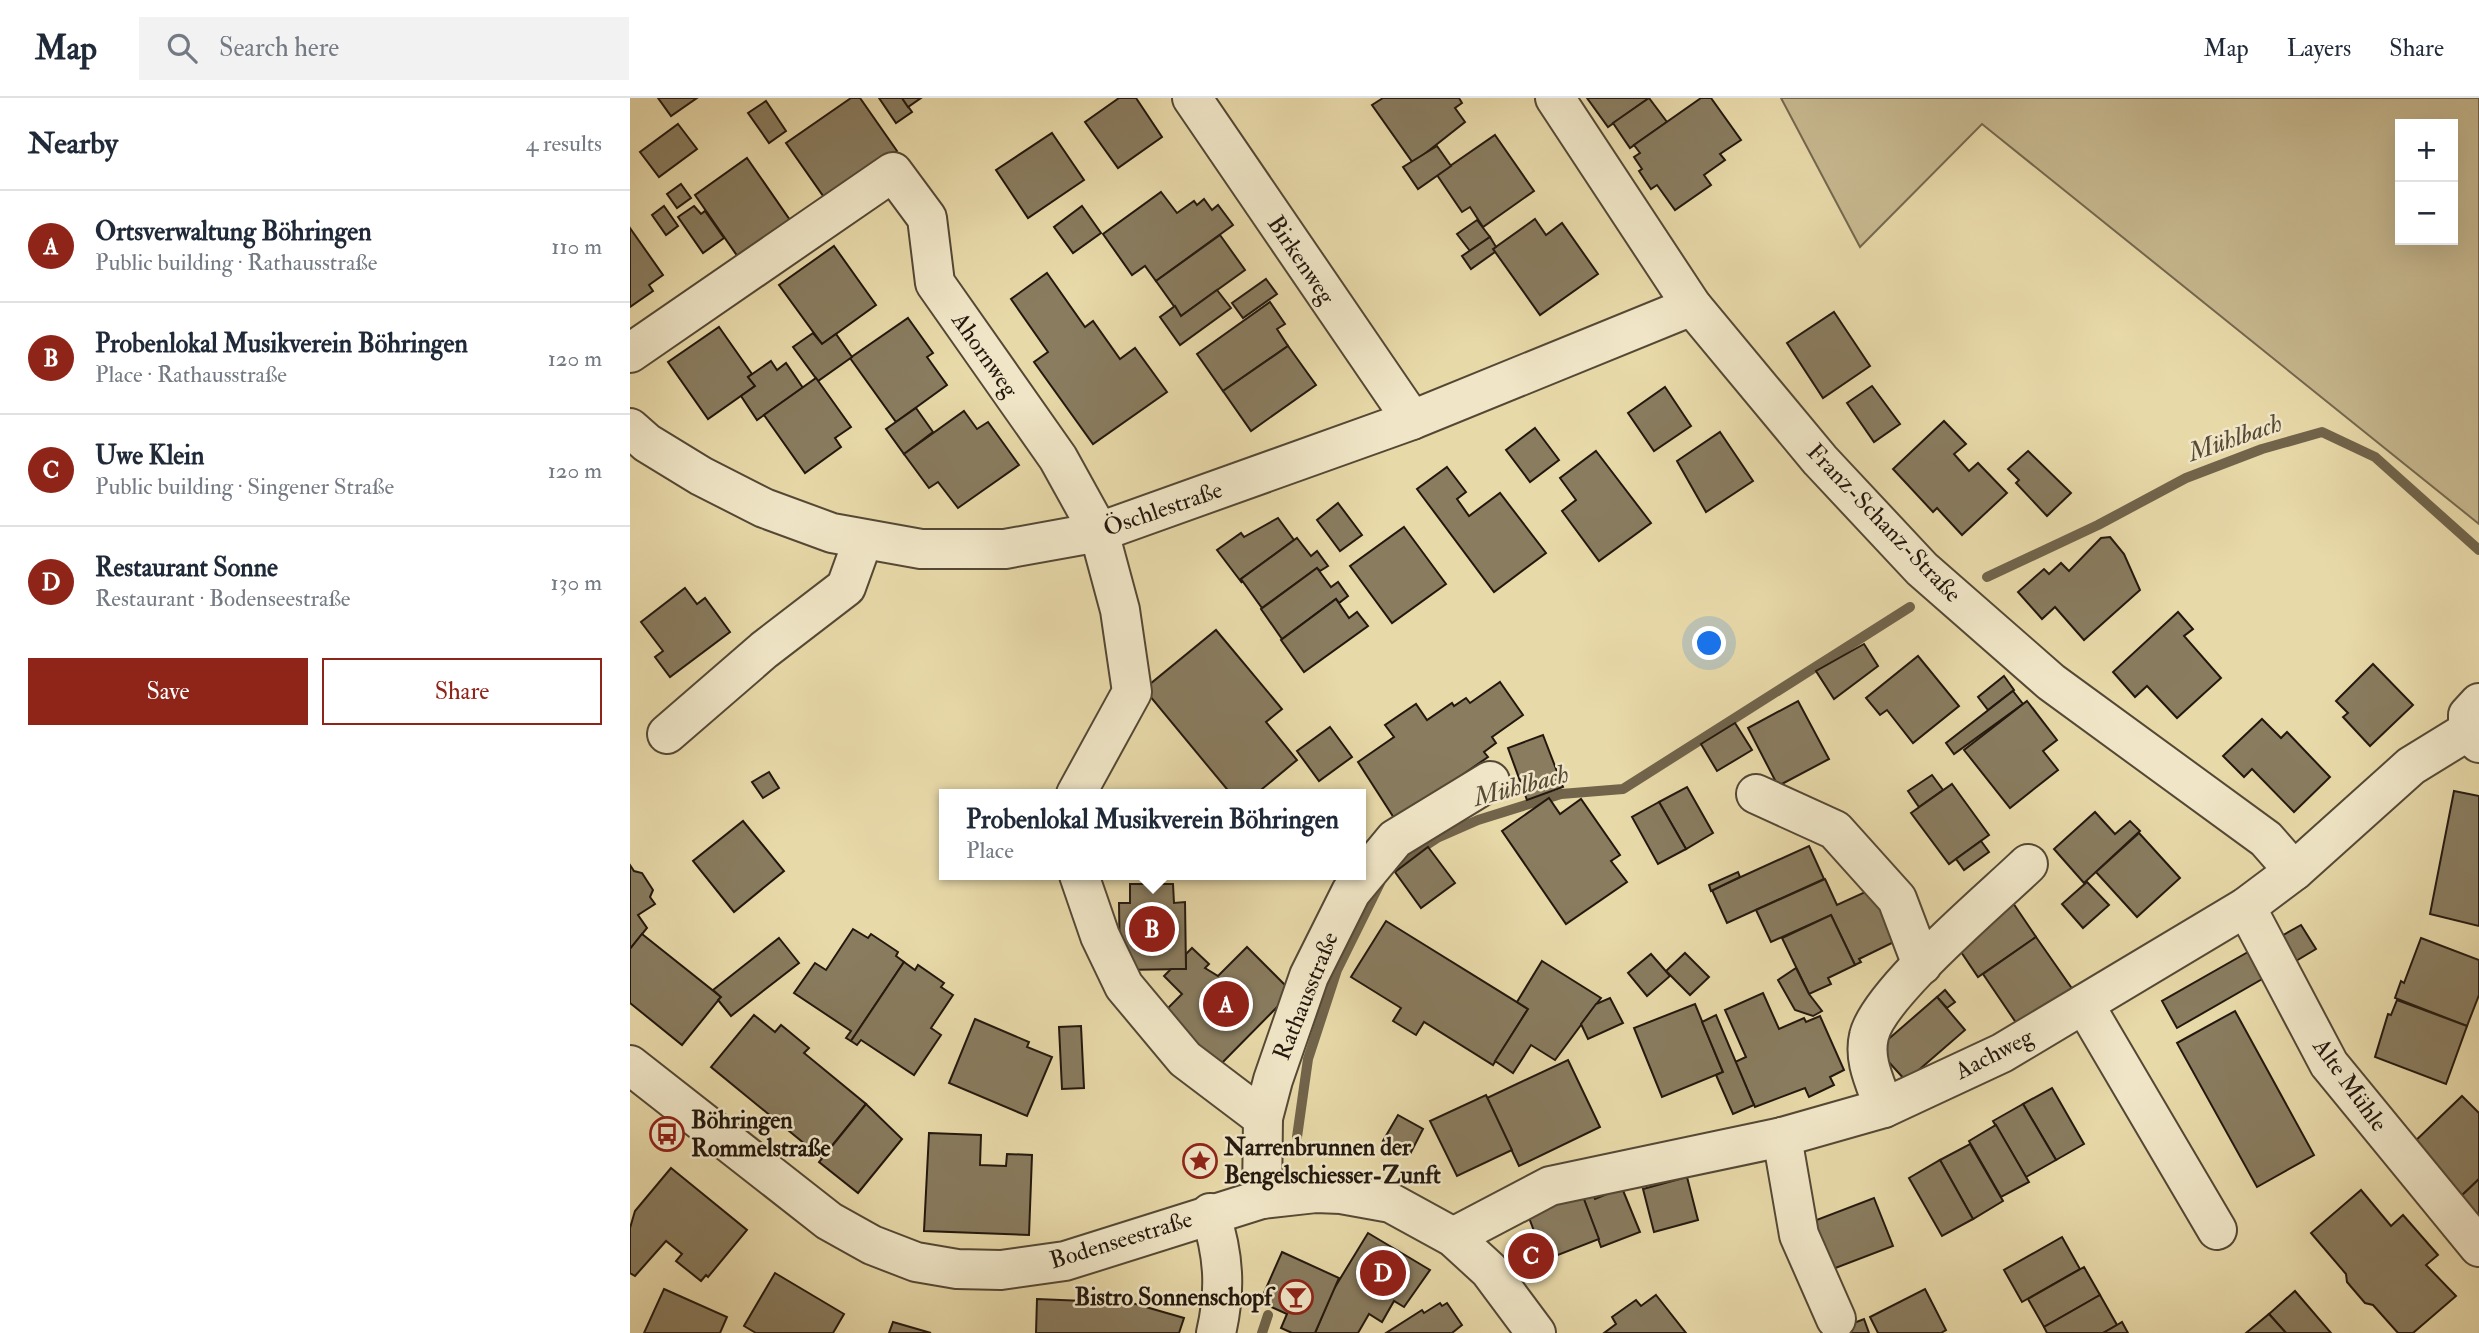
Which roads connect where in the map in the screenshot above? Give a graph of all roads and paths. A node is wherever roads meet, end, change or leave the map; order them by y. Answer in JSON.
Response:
{"nodes":[{"id":1,"x":1192,"y":98,"type":"edge"},
{"id":2,"x":1555,"y":98,"type":"edge"},
{"id":3,"x":1692,"y":306,"type":"junction"},
{"id":4,"x":630,"y":354,"type":"edge"},
{"id":5,"x":1412,"y":420,"type":"junction"},
{"id":6,"x":630,"y":428,"type":"edge"},
{"id":7,"x":1099,"y":532,"type":"junction"},
{"id":8,"x":863,"y":540,"type":"junction"},
{"id":9,"x":2475,"y":726,"type":"edge"},
{"id":10,"x":667,"y":734,"type":"dead end"},
{"id":11,"x":1490,"y":781,"type":"dead end"},
{"id":12,"x":1079,"y":789,"type":"edge"},
{"id":13,"x":1756,"y":793,"type":"dead end"},
{"id":14,"x":2028,"y":864,"type":"dead end"},
{"id":15,"x":2294,"y":871,"type":"junction"},
{"id":16,"x":1366,"y":874,"type":"edge"},
{"id":17,"x":1081,"y":880,"type":"edge"},
{"id":18,"x":1361,"y":880,"type":"edge"},
{"id":19,"x":2246,"y":907,"type":"junction"},
{"id":20,"x":1922,"y":965,"type":"junction"},
{"id":21,"x":2084,"y":1004,"type":"junction"},
{"id":22,"x":630,"y":1065,"type":"edge"},
{"id":23,"x":1884,"y":1108,"type":"junction"},
{"id":24,"x":1263,"y":1118,"type":"junction"},
{"id":25,"x":1782,"y":1137,"type":"junction"},
{"id":26,"x":1262,"y":1199,"type":"junction"},
{"id":27,"x":1210,"y":1213,"type":"junction"},
{"id":28,"x":2217,"y":1230,"type":"dead end"},
{"id":29,"x":1453,"y":1237,"type":"junction"},
{"id":30,"x":2479,"y":1247,"type":"edge"},
{"id":31,"x":1836,"y":1319,"type":"dead end"},
{"id":32,"x":1216,"y":1333,"type":"edge"},
{"id":33,"x":1536,"y":1333,"type":"edge"}],
"edges":[{"from":1,"to":5,"type":"street","name":"Birkenweg"},
{"from":2,"to":3,"type":"street","name":"Franz-Schanz-Straße"},
{"from":3,"to":5,"type":"street","name":"Öschlestraße"},
{"from":3,"to":15,"type":"street","name":"Franz-Schanz-Straße"},
{"from":4,"to":7,"type":"street","name":"Ahornweg"},
{"from":5,"to":7,"type":"street","name":"Öschlestraße"},
{"from":6,"to":8,"type":"street","name":"Öschlestraße"},
{"from":7,"to":8,"type":"street","name":"Öschlestraße"},
{"from":7,"to":12,"type":"street","name":"Ahornweg"},
{"from":8,"to":10,"type":"street"},
{"from":9,"to":15,"type":"street","name":"Aachweg"},
{"from":11,"to":16,"type":"street","name":"Rathausstraße"},
{"from":13,"to":20,"type":"street"},
{"from":14,"to":20,"type":"street"},
{"from":15,"to":19,"type":"street","name":"Aachweg"},
{"from":17,"to":24,"type":"street"},
{"from":18,"to":24,"type":"street","name":"Rathausstraße"},
{"from":19,"to":21,"type":"street","name":"Aachweg"},
{"from":19,"to":30,"type":"street","name":"Alte Mühle"},
{"from":20,"to":23,"type":"street"},
{"from":21,"to":23,"type":"street","name":"Aachweg"},
{"from":21,"to":28,"type":"street"},
{"from":22,"to":27,"type":"street","name":"Bodenseestraße"},
{"from":23,"to":25,"type":"street","name":"Aachweg"},
{"from":24,"to":26,"type":"street","name":"Rathausstraße"},
{"from":25,"to":29,"type":"street","name":"Aachweg"},
{"from":25,"to":31,"type":"street"},
{"from":26,"to":27,"type":"street","name":"Bodenseestraße"},
{"from":26,"to":29,"type":"street","name":"Bodenseestraße"},
{"from":27,"to":32,"type":"street"},
{"from":29,"to":33,"type":"street","name":"Bodenseestraße"}]}
